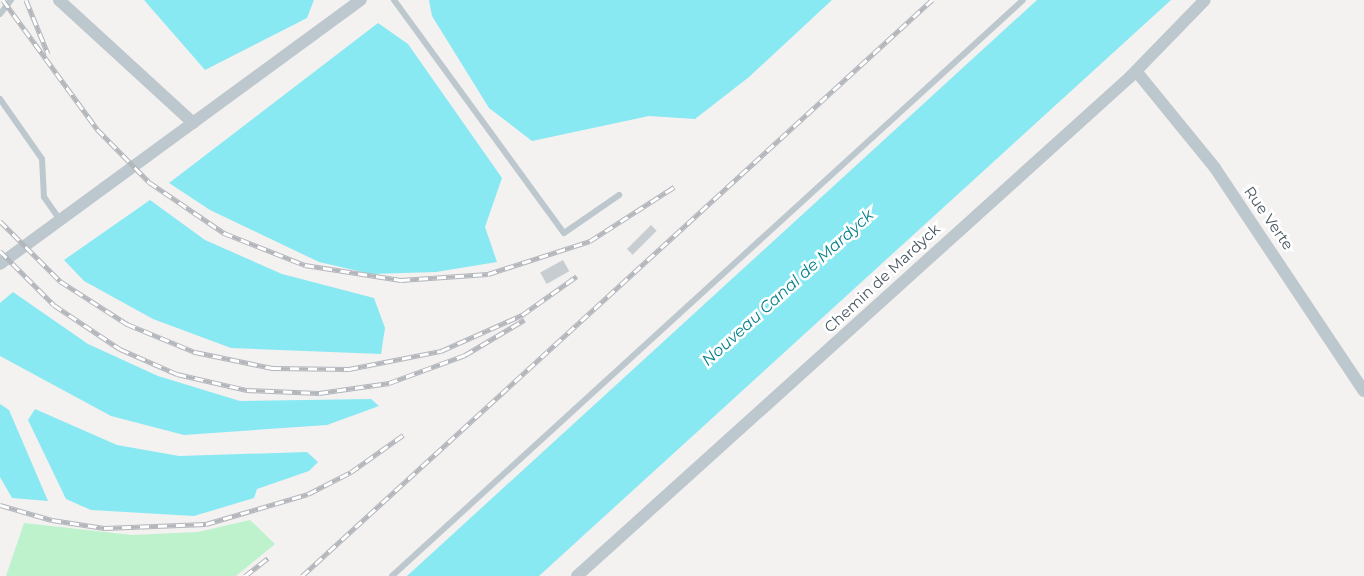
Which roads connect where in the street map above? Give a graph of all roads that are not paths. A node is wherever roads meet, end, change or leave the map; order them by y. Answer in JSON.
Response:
{"nodes":[{"id":1,"x":11,"y":0,"type":"edge"},
{"id":2,"x":59,"y":0,"type":"edge"},
{"id":3,"x":361,"y":0,"type":"edge"},
{"id":4,"x":394,"y":0,"type":"edge"},
{"id":5,"x":1023,"y":0,"type":"edge"},
{"id":6,"x":1205,"y":0,"type":"edge"},
{"id":7,"x":0,"y":14,"type":"edge"},
{"id":8,"x":1136,"y":71,"type":"junction"},
{"id":9,"x":0,"y":99,"type":"edge"},
{"id":10,"x":192,"y":123,"type":"junction"},
{"id":11,"x":619,"y":195,"type":"dead end"},
{"id":12,"x":60,"y":220,"type":"junction"},
{"id":13,"x":0,"y":264,"type":"edge"},
{"id":14,"x":1364,"y":391,"type":"edge"},
{"id":15,"x":392,"y":576,"type":"edge"},
{"id":16,"x":577,"y":576,"type":"edge"}],
"edges":[{"from":1,"to":7,"type":"lane"},
{"from":2,"to":10,"type":"street"},
{"from":3,"to":10,"type":"street"},
{"from":4,"to":11,"type":"lane"},
{"from":5,"to":15,"type":"lane"},
{"from":6,"to":8,"type":"street","name":"Chemin de Mardyck"},
{"from":8,"to":14,"type":"street","name":"Rue Verte"},
{"from":8,"to":16,"type":"street","name":"Chemin de Mardyck"},
{"from":9,"to":12,"type":"lane"},
{"from":10,"to":12,"type":"street"},
{"from":12,"to":13,"type":"street"}]}
